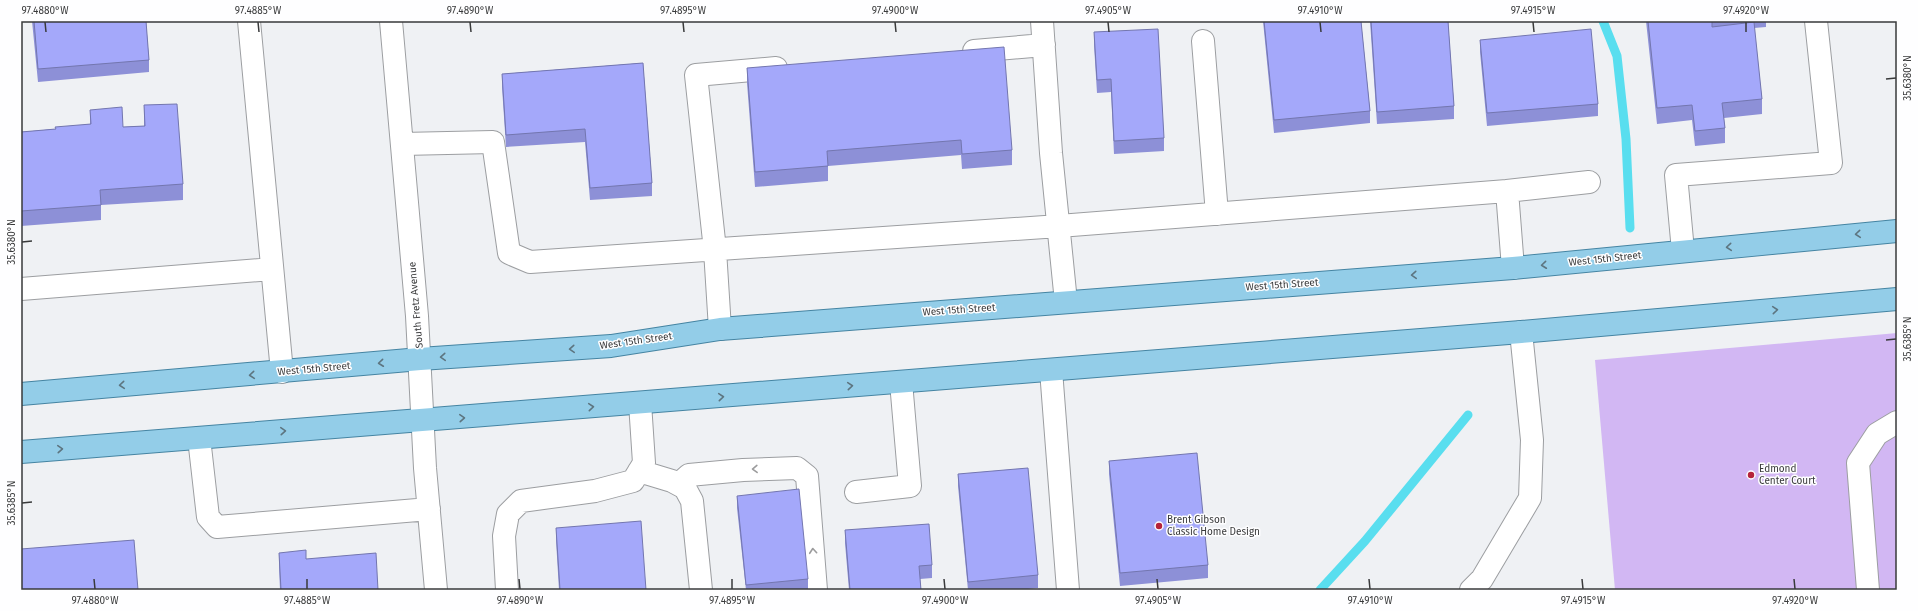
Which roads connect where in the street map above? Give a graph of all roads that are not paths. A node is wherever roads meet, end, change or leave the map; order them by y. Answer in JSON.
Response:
{"nodes":[{"id":1,"x":249,"y":21,"type":"edge"},
{"id":2,"x":391,"y":21,"type":"edge"},
{"id":3,"x":1042,"y":21,"type":"edge"},
{"id":4,"x":1816,"y":21,"type":"edge"},
{"id":5,"x":1203,"y":41,"type":"dead end"},
{"id":6,"x":1044,"y":45,"type":"junction"},
{"id":7,"x":957,"y":52,"type":"edge"},
{"id":8,"x":799,"y":66,"type":"edge"},
{"id":9,"x":402,"y":144,"type":"junction"},
{"id":10,"x":1589,"y":182,"type":"dead end"},
{"id":11,"x":1507,"y":191,"type":"junction"},
{"id":12,"x":1217,"y":214,"type":"junction"},
{"id":13,"x":1059,"y":226,"type":"junction"},
{"id":14,"x":1897,"y":231,"type":"edge"},
{"id":15,"x":715,"y":250,"type":"junction"},
{"id":16,"x":1683,"y":251,"type":"junction"},
{"id":17,"x":1513,"y":268,"type":"junction"},
{"id":18,"x":272,"y":269,"type":"junction"},
{"id":19,"x":21,"y":289,"type":"edge"},
{"id":20,"x":1897,"y":299,"type":"edge"},
{"id":21,"x":1066,"y":302,"type":"junction"},
{"id":22,"x":720,"y":329,"type":"junction"},
{"id":23,"x":1521,"y":332,"type":"junction"},
{"id":24,"x":420,"y":359,"type":"junction"},
{"id":25,"x":1051,"y":370,"type":"junction"},
{"id":26,"x":282,"y":372,"type":"junction"},
{"id":27,"x":900,"y":382,"type":"junction"},
{"id":28,"x":21,"y":394,"type":"edge"},
{"id":29,"x":640,"y":403,"type":"junction"},
{"id":30,"x":423,"y":421,"type":"junction"},
{"id":31,"x":1897,"y":422,"type":"edge"},
{"id":32,"x":199,"y":438,"type":"junction"},
{"id":33,"x":21,"y":452,"type":"edge"},
{"id":34,"x":639,"y":471,"type":"junction"},
{"id":35,"x":679,"y":484,"type":"junction"},
{"id":36,"x":856,"y":492,"type":"dead end"},
{"id":37,"x":429,"y":509,"type":"junction"},
{"id":38,"x":436,"y":590,"type":"edge"},
{"id":39,"x":507,"y":590,"type":"edge"},
{"id":40,"x":700,"y":590,"type":"edge"},
{"id":41,"x":816,"y":590,"type":"edge"},
{"id":42,"x":1068,"y":590,"type":"edge"},
{"id":43,"x":1471,"y":590,"type":"edge"},
{"id":44,"x":1868,"y":590,"type":"edge"}],
"edges":[{"from":1,"to":18,"type":"street"},
{"from":2,"to":9,"type":"street","name":"South Fretz Avenue"},
{"from":3,"to":6,"type":"street"},
{"from":4,"to":16,"type":"street"},
{"from":5,"to":12,"type":"street"},
{"from":6,"to":7,"type":"street"},
{"from":6,"to":13,"type":"street"},
{"from":8,"to":15,"type":"street"},
{"from":9,"to":15,"type":"street"},
{"from":9,"to":24,"type":"street","name":"South Fretz Avenue"},
{"from":10,"to":11,"type":"street"},
{"from":11,"to":12,"type":"street"},
{"from":11,"to":17,"type":"street"},
{"from":12,"to":13,"type":"street"},
{"from":13,"to":15,"type":"street"},
{"from":13,"to":21,"type":"street"},
{"from":14,"to":16,"type":"main road","name":"West 15th Street","one_way":true},
{"from":15,"to":22,"type":"street"},
{"from":16,"to":17,"type":"main road","name":"West 15th Street","one_way":true},
{"from":17,"to":21,"type":"main road","name":"West 15th Street","one_way":true},
{"from":18,"to":19,"type":"street"},
{"from":18,"to":26,"type":"street"},
{"from":23,"to":20,"type":"main road","one_way":true},
{"from":21,"to":22,"type":"main road","name":"West 15th Street"},
{"from":22,"to":24,"type":"main road","name":"West 15th Street","one_way":true},
{"from":23,"to":25,"type":"main road"},
{"from":23,"to":43,"type":"street"},
{"from":24,"to":26,"type":"main road","name":"West 15th Street","one_way":true},
{"from":24,"to":30,"type":"street","name":"South Fretz Avenue"},
{"from":25,"to":27,"type":"main road"},
{"from":25,"to":42,"type":"street"},
{"from":26,"to":28,"type":"main road","name":"West 15th Street","one_way":true},
{"from":29,"to":27,"type":"main road","one_way":true},
{"from":27,"to":36,"type":"street"},
{"from":30,"to":29,"type":"main road","one_way":true},
{"from":29,"to":34,"type":"street"},
{"from":32,"to":30,"type":"main road","one_way":true},
{"from":30,"to":37,"type":"street","name":"South Fretz Avenue"},
{"from":31,"to":44,"type":"street"},
{"from":33,"to":32,"type":"main road","one_way":true},
{"from":32,"to":37,"type":"street"},
{"from":34,"to":35,"type":"street"},
{"from":34,"to":39,"type":"street"},
{"from":35,"to":40,"type":"street"},
{"from":41,"to":35,"type":"street","one_way":true},
{"from":37,"to":38,"type":"street","name":"South Fretz Avenue"}]}
